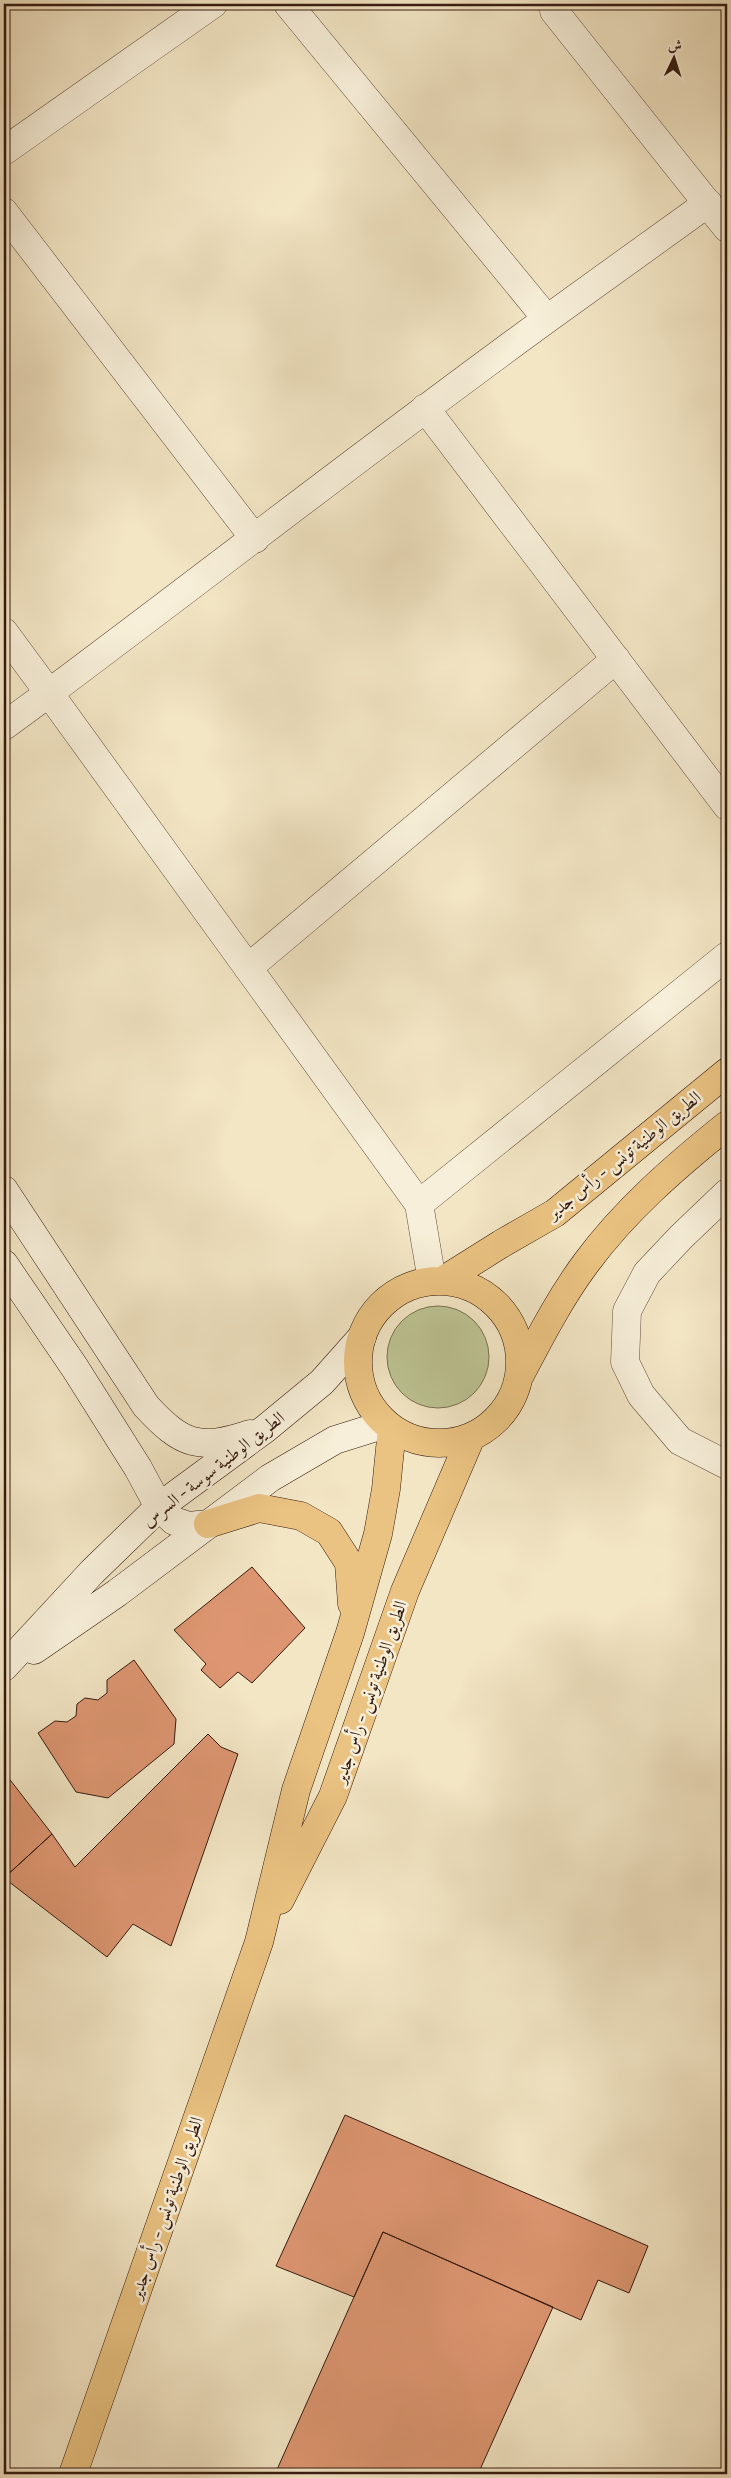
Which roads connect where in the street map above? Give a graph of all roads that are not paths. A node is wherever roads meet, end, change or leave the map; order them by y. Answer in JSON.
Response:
{"nodes":[{"id":1,"x":213,"y":4,"type":"edge"},
{"id":2,"x":288,"y":4,"type":"edge"},
{"id":3,"x":555,"y":6,"type":"edge"},
{"id":4,"x":4,"y":151,"type":"edge"},
{"id":5,"x":708,"y":203,"type":"junction"},
{"id":6,"x":4,"y":212,"type":"edge"},
{"id":7,"x":727,"y":228,"type":"edge"},
{"id":8,"x":547,"y":319,"type":"junction"},
{"id":9,"x":425,"y":408,"type":"junction"},
{"id":10,"x":254,"y":539,"type":"junction"},
{"id":11,"x":4,"y":632,"type":"edge"},
{"id":12,"x":616,"y":659,"type":"junction"},
{"id":13,"x":49,"y":693,"type":"junction"},
{"id":14,"x":4,"y":726,"type":"edge"},
{"id":15,"x":727,"y":806,"type":"edge"},
{"id":16,"x":727,"y":956,"type":"edge"},
{"id":17,"x":248,"y":968,"type":"junction"},
{"id":18,"x":727,"y":1072,"type":"edge"},
{"id":19,"x":727,"y":1125,"type":"edge"},
{"id":20,"x":4,"y":1190,"type":"edge"},
{"id":21,"x":727,"y":1193,"type":"edge"},
{"id":22,"x":419,"y":1204,"type":"junction"},
{"id":23,"x":4,"y":1264,"type":"edge"},
{"id":24,"x":438,"y":1281,"type":"junction"},
{"id":25,"x":362,"y":1337,"type":"junction"},
{"id":26,"x":520,"y":1375,"type":"junction"},
{"id":27,"x":389,"y":1426,"type":"junction"},
{"id":28,"x":266,"y":1429,"type":"junction"},
{"id":29,"x":471,"y":1437,"type":"junction"},
{"id":30,"x":727,"y":1465,"type":"edge"},
{"id":31,"x":159,"y":1507,"type":"junction"},
{"id":32,"x":208,"y":1524,"type":"junction"},
{"id":33,"x":350,"y":1633,"type":"junction"},
{"id":34,"x":4,"y":1666,"type":"edge"},
{"id":35,"x":4,"y":1671,"type":"edge"},
{"id":36,"x":259,"y":1942,"type":"junction"},
{"id":37,"x":73,"y":2474,"type":"edge"}],
"edges":[{"from":1,"to":4,"type":"street"},
{"from":2,"to":8,"type":"street"},
{"from":3,"to":5,"type":"street"},
{"from":5,"to":7,"type":"street"},
{"from":5,"to":8,"type":"street"},
{"from":6,"to":10,"type":"street"},
{"from":8,"to":9,"type":"street"},
{"from":9,"to":10,"type":"street"},
{"from":9,"to":12,"type":"street"},
{"from":10,"to":13,"type":"street"},
{"from":11,"to":13,"type":"street"},
{"from":12,"to":15,"type":"street"},
{"from":12,"to":17,"type":"street"},
{"from":13,"to":14,"type":"street"},
{"from":13,"to":17,"type":"street"},
{"from":16,"to":22,"type":"street"},
{"from":17,"to":22,"type":"street"},
{"from":18,"to":24,"type":"main road","name":"الطريق الوطنية تونس - رأس جدير"},
{"from":19,"to":26,"type":"main road"},
{"from":20,"to":28,"type":"street"},
{"from":21,"to":30,"type":"street"},
{"from":22,"to":24,"type":"street"},
{"from":23,"to":31,"type":"street"},
{"from":24,"to":25,"type":"main road"},
{"from":24,"to":26,"type":"main road"},
{"from":25,"to":27,"type":"main road"},
{"from":25,"to":28,"type":"street","name":"الطريق الوطنية سوسة - السرس"},
{"from":26,"to":29,"type":"main road"},
{"from":27,"to":29,"type":"main road"},
{"from":27,"to":32,"type":"street"},
{"from":27,"to":33,"type":"main road","name":"الطريق الوطنية تونس - رأس جدير"},
{"from":28,"to":31,"type":"street","name":"الطريق الوطنية سوسة - السرس"},
{"from":29,"to":36,"type":"main road","name":"الطريق الوطنية تونس - رأس جدير"},
{"from":31,"to":32,"type":"street"},
{"from":31,"to":34,"type":"street","name":"الطريق الوطنية سوسة - السرس"},
{"from":32,"to":33,"type":"main road"},
{"from":32,"to":35,"type":"street"},
{"from":33,"to":36,"type":"main road","name":"الطريق الوطنية تونس - رأس جدير"},
{"from":36,"to":37,"type":"main road","name":"الطريق الوطنية تونس - رأس جدير"}]}
